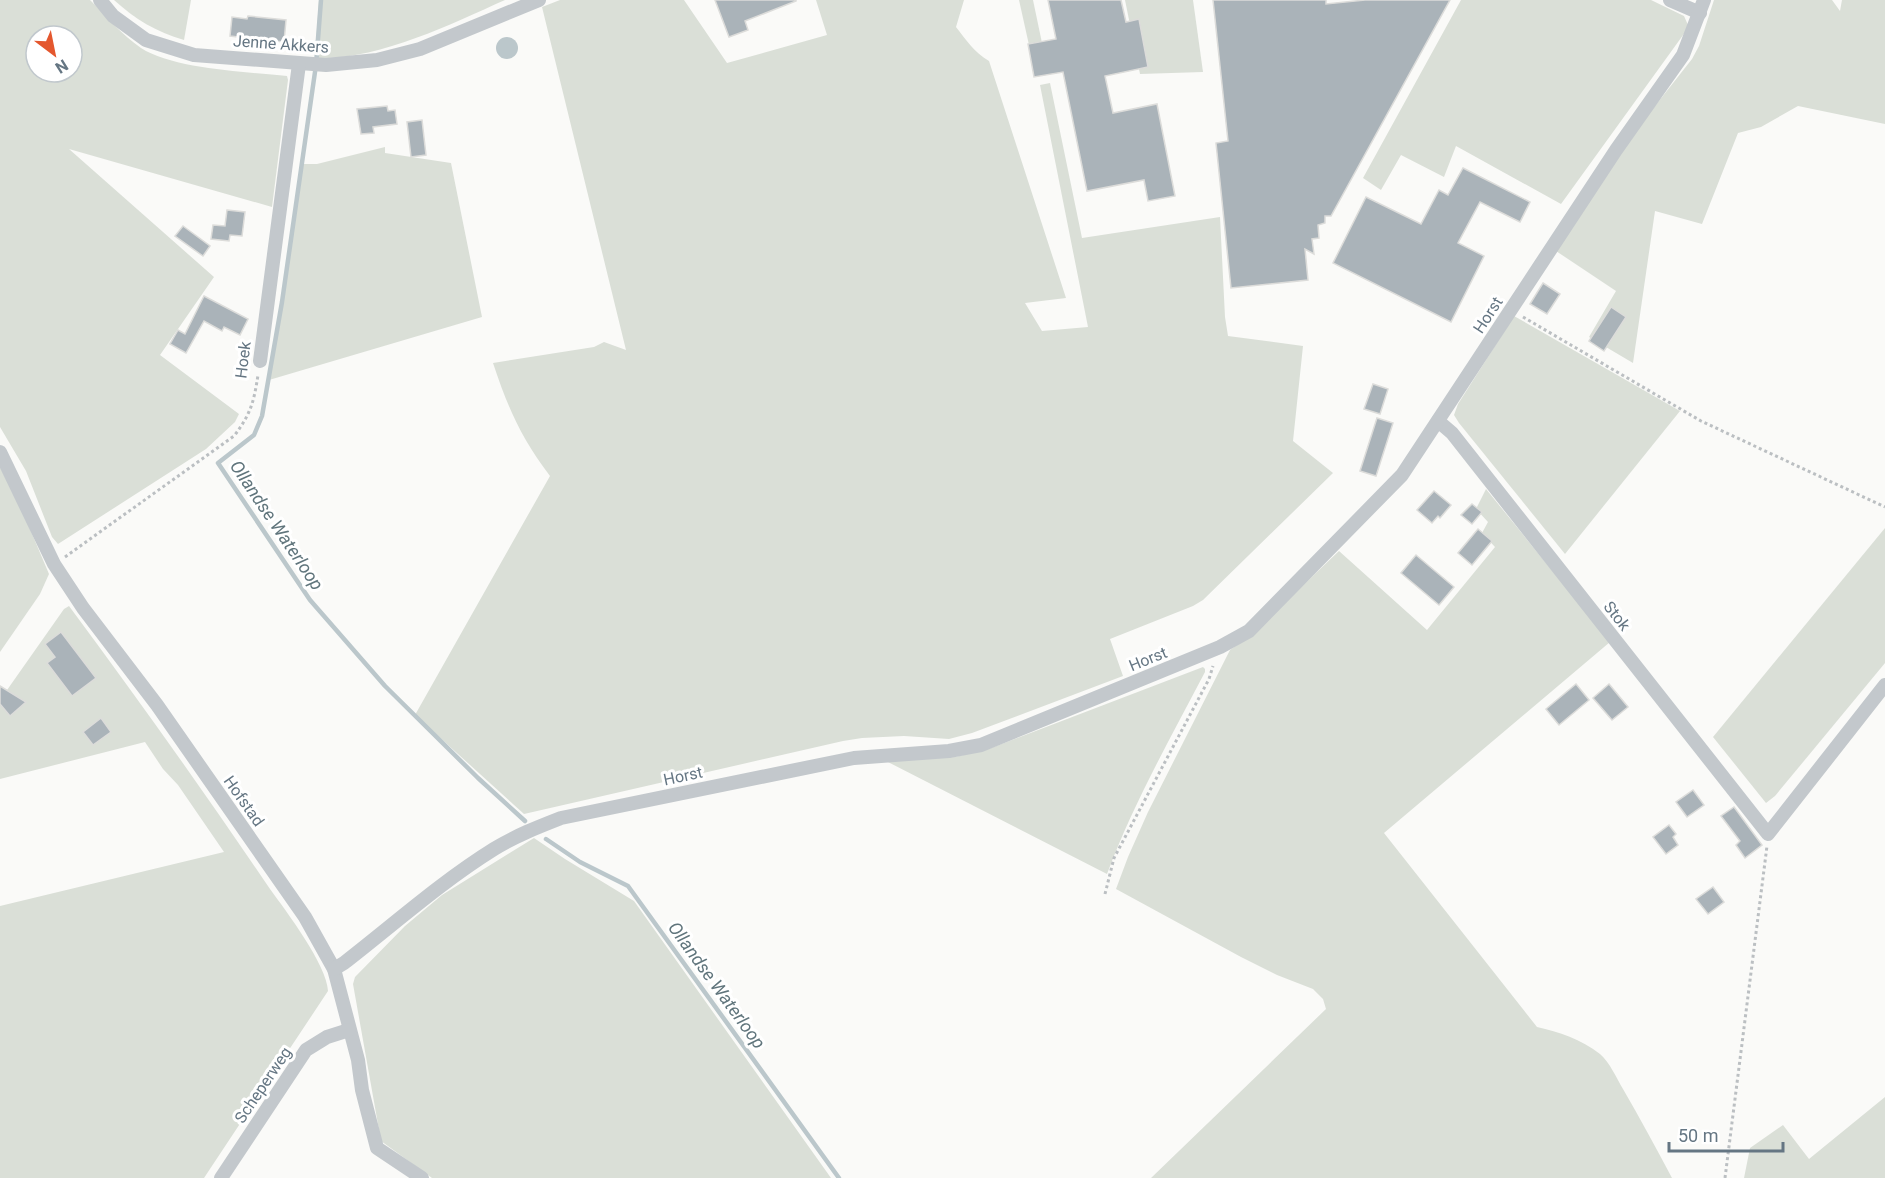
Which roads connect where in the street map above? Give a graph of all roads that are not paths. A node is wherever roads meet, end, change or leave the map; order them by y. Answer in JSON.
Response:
{"nodes":[{"id":1,"x":100,"y":0,"type":"edge"},
{"id":2,"x":539,"y":0,"type":"edge"},
{"id":3,"x":1670,"y":0,"type":"edge"},
{"id":4,"x":1702,"y":7,"type":"edge"},
{"id":5,"x":304,"y":65,"type":"junction"},
{"id":6,"x":260,"y":361,"type":"road end"},
{"id":7,"x":1438,"y":421,"type":"junction"},
{"id":8,"x":0,"y":452,"type":"edge"},
{"id":9,"x":1885,"y":685,"type":"edge"},
{"id":10,"x":334,"y":969,"type":"junction"},
{"id":11,"x":349,"y":1030,"type":"junction"},
{"id":12,"x":221,"y":1178,"type":"edge"},
{"id":13,"x":422,"y":1178,"type":"edge"}],
"edges":[{"from":1,"to":5,"type":"street","name":"Jenne Akkers"},
{"from":2,"to":5,"type":"street","name":"Jenne Akkers"},
{"from":3,"to":4,"type":"street"},
{"from":4,"to":7,"type":"street","name":"Horst"},
{"from":5,"to":6,"type":"street","name":"Hoek"},
{"from":7,"to":9,"type":"street","name":"Stok"},
{"from":7,"to":10,"type":"street","name":"Horst"},
{"from":8,"to":10,"type":"street","name":"Hofstad"},
{"from":10,"to":11,"type":"street","name":"Hofstad"},
{"from":11,"to":12,"type":"street","name":"Scheperweg"},
{"from":11,"to":13,"type":"street","name":"Hofstad"}]}
